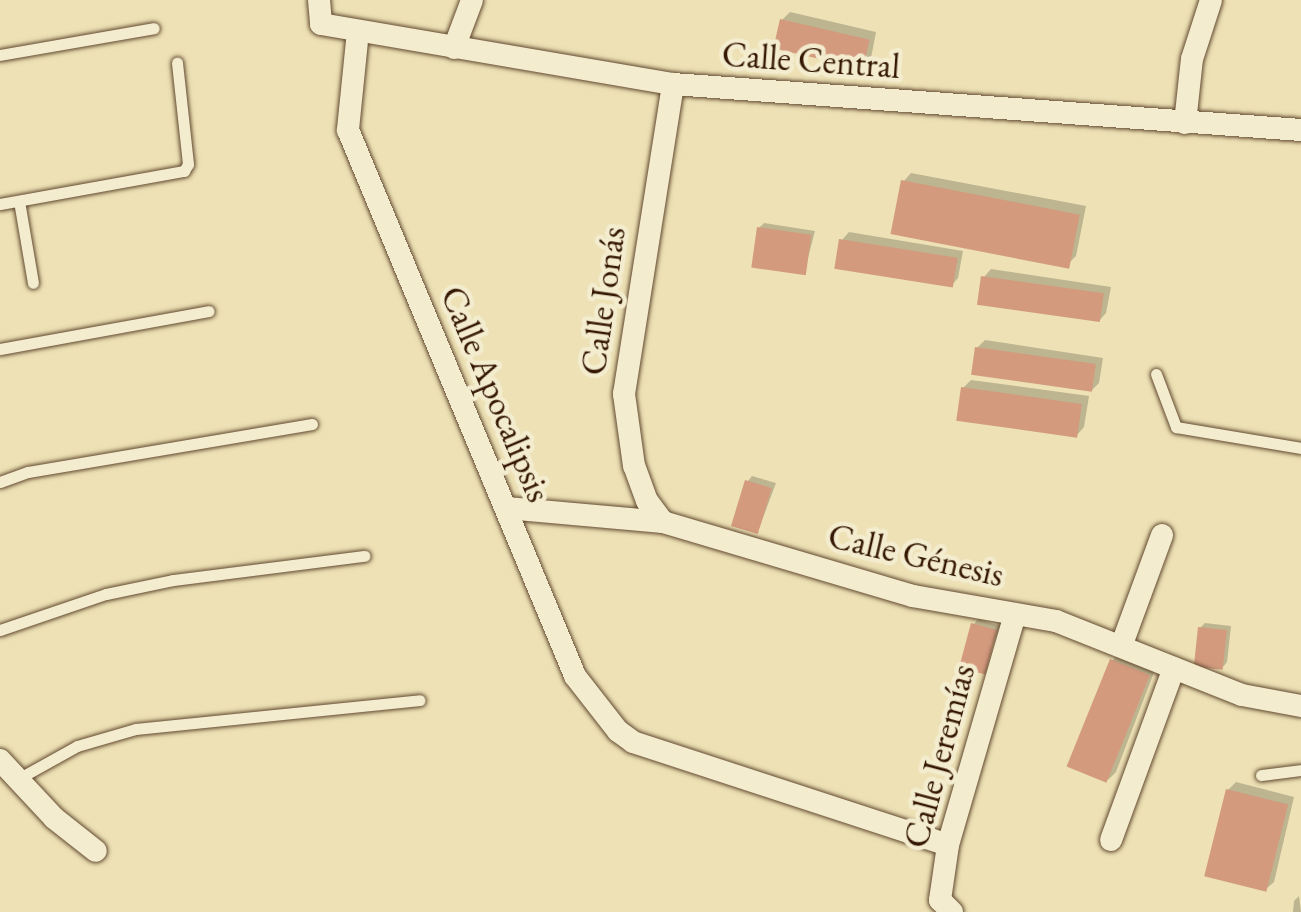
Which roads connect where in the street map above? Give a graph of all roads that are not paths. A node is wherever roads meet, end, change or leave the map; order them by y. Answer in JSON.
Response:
{"nodes":[{"id":1,"x":319,"y":0,"type":"edge"},
{"id":2,"x":472,"y":0,"type":"edge"},
{"id":3,"x":1211,"y":0,"type":"edge"},
{"id":4,"x":154,"y":28,"type":"dead end"},
{"id":5,"x":358,"y":31,"type":"junction"},
{"id":6,"x":454,"y":48,"type":"junction"},
{"id":7,"x":0,"y":56,"type":"edge"},
{"id":8,"x":177,"y":63,"type":"dead end"},
{"id":9,"x":673,"y":84,"type":"junction"},
{"id":10,"x":1185,"y":123,"type":"junction"},
{"id":11,"x":1301,"y":130,"type":"edge"},
{"id":12,"x":19,"y":201,"type":"junction"},
{"id":13,"x":0,"y":204,"type":"edge"},
{"id":14,"x":33,"y":282,"type":"dead end"},
{"id":15,"x":209,"y":311,"type":"dead end"},
{"id":16,"x":0,"y":349,"type":"edge"},
{"id":17,"x":1156,"y":374,"type":"dead end"},
{"id":18,"x":312,"y":424,"type":"dead end"},
{"id":19,"x":1301,"y":448,"type":"edge"},
{"id":20,"x":0,"y":482,"type":"edge"},
{"id":21,"x":506,"y":508,"type":"junction"},
{"id":22,"x":662,"y":522,"type":"junction"},
{"id":23,"x":1162,"y":535,"type":"dead end"},
{"id":24,"x":364,"y":556,"type":"dead end"},
{"id":25,"x":1015,"y":615,"type":"junction"},
{"id":26,"x":0,"y":630,"type":"edge"},
{"id":27,"x":1122,"y":644,"type":"junction"},
{"id":28,"x":1174,"y":668,"type":"junction"},
{"id":29,"x":420,"y":700,"type":"dead end"},
{"id":30,"x":1301,"y":706,"type":"edge"},
{"id":31,"x":0,"y":760,"type":"edge"},
{"id":32,"x":1301,"y":770,"type":"edge"},
{"id":33,"x":1262,"y":775,"type":"dead end"},
{"id":34,"x":16,"y":780,"type":"junction"},
{"id":35,"x":1111,"y":840,"type":"dead end"},
{"id":36,"x":948,"y":845,"type":"junction"},
{"id":37,"x":96,"y":852,"type":"dead end"},
{"id":38,"x":952,"y":912,"type":"edge"}],
"edges":[{"from":1,"to":5,"type":"street","name":"Calle Central"},
{"from":2,"to":6,"type":"street"},
{"from":3,"to":10,"type":"street"},
{"from":4,"to":7,"type":"lane"},
{"from":5,"to":6,"type":"street","name":"Calle Central"},
{"from":5,"to":21,"type":"street","name":"Calle Apocalipsis"},
{"from":6,"to":9,"type":"street","name":"Calle Central"},
{"from":8,"to":12,"type":"lane"},
{"from":9,"to":10,"type":"street","name":"Calle Central"},
{"from":9,"to":22,"type":"street","name":"Calle Jonás"},
{"from":10,"to":11,"type":"street","name":"Calle Central"},
{"from":12,"to":13,"type":"lane"},
{"from":12,"to":14,"type":"lane"},
{"from":15,"to":16,"type":"lane"},
{"from":17,"to":19,"type":"lane"},
{"from":18,"to":20,"type":"lane"},
{"from":21,"to":22,"type":"street","name":"Calle Génesis"},
{"from":21,"to":36,"type":"street","name":"Calle Apocalipsis"},
{"from":22,"to":25,"type":"street","name":"Calle Génesis"},
{"from":23,"to":27,"type":"street"},
{"from":24,"to":26,"type":"lane"},
{"from":25,"to":27,"type":"street","name":"Calle Génesis"},
{"from":25,"to":36,"type":"street","name":"Calle Jeremías"},
{"from":27,"to":28,"type":"street","name":"Calle Génesis"},
{"from":28,"to":30,"type":"street","name":"Calle Génesis"},
{"from":28,"to":35,"type":"street"},
{"from":29,"to":34,"type":"lane"},
{"from":31,"to":34,"type":"street"},
{"from":32,"to":33,"type":"lane"},
{"from":34,"to":37,"type":"street"},
{"from":36,"to":38,"type":"street","name":"Calle Jeremías"}]}
